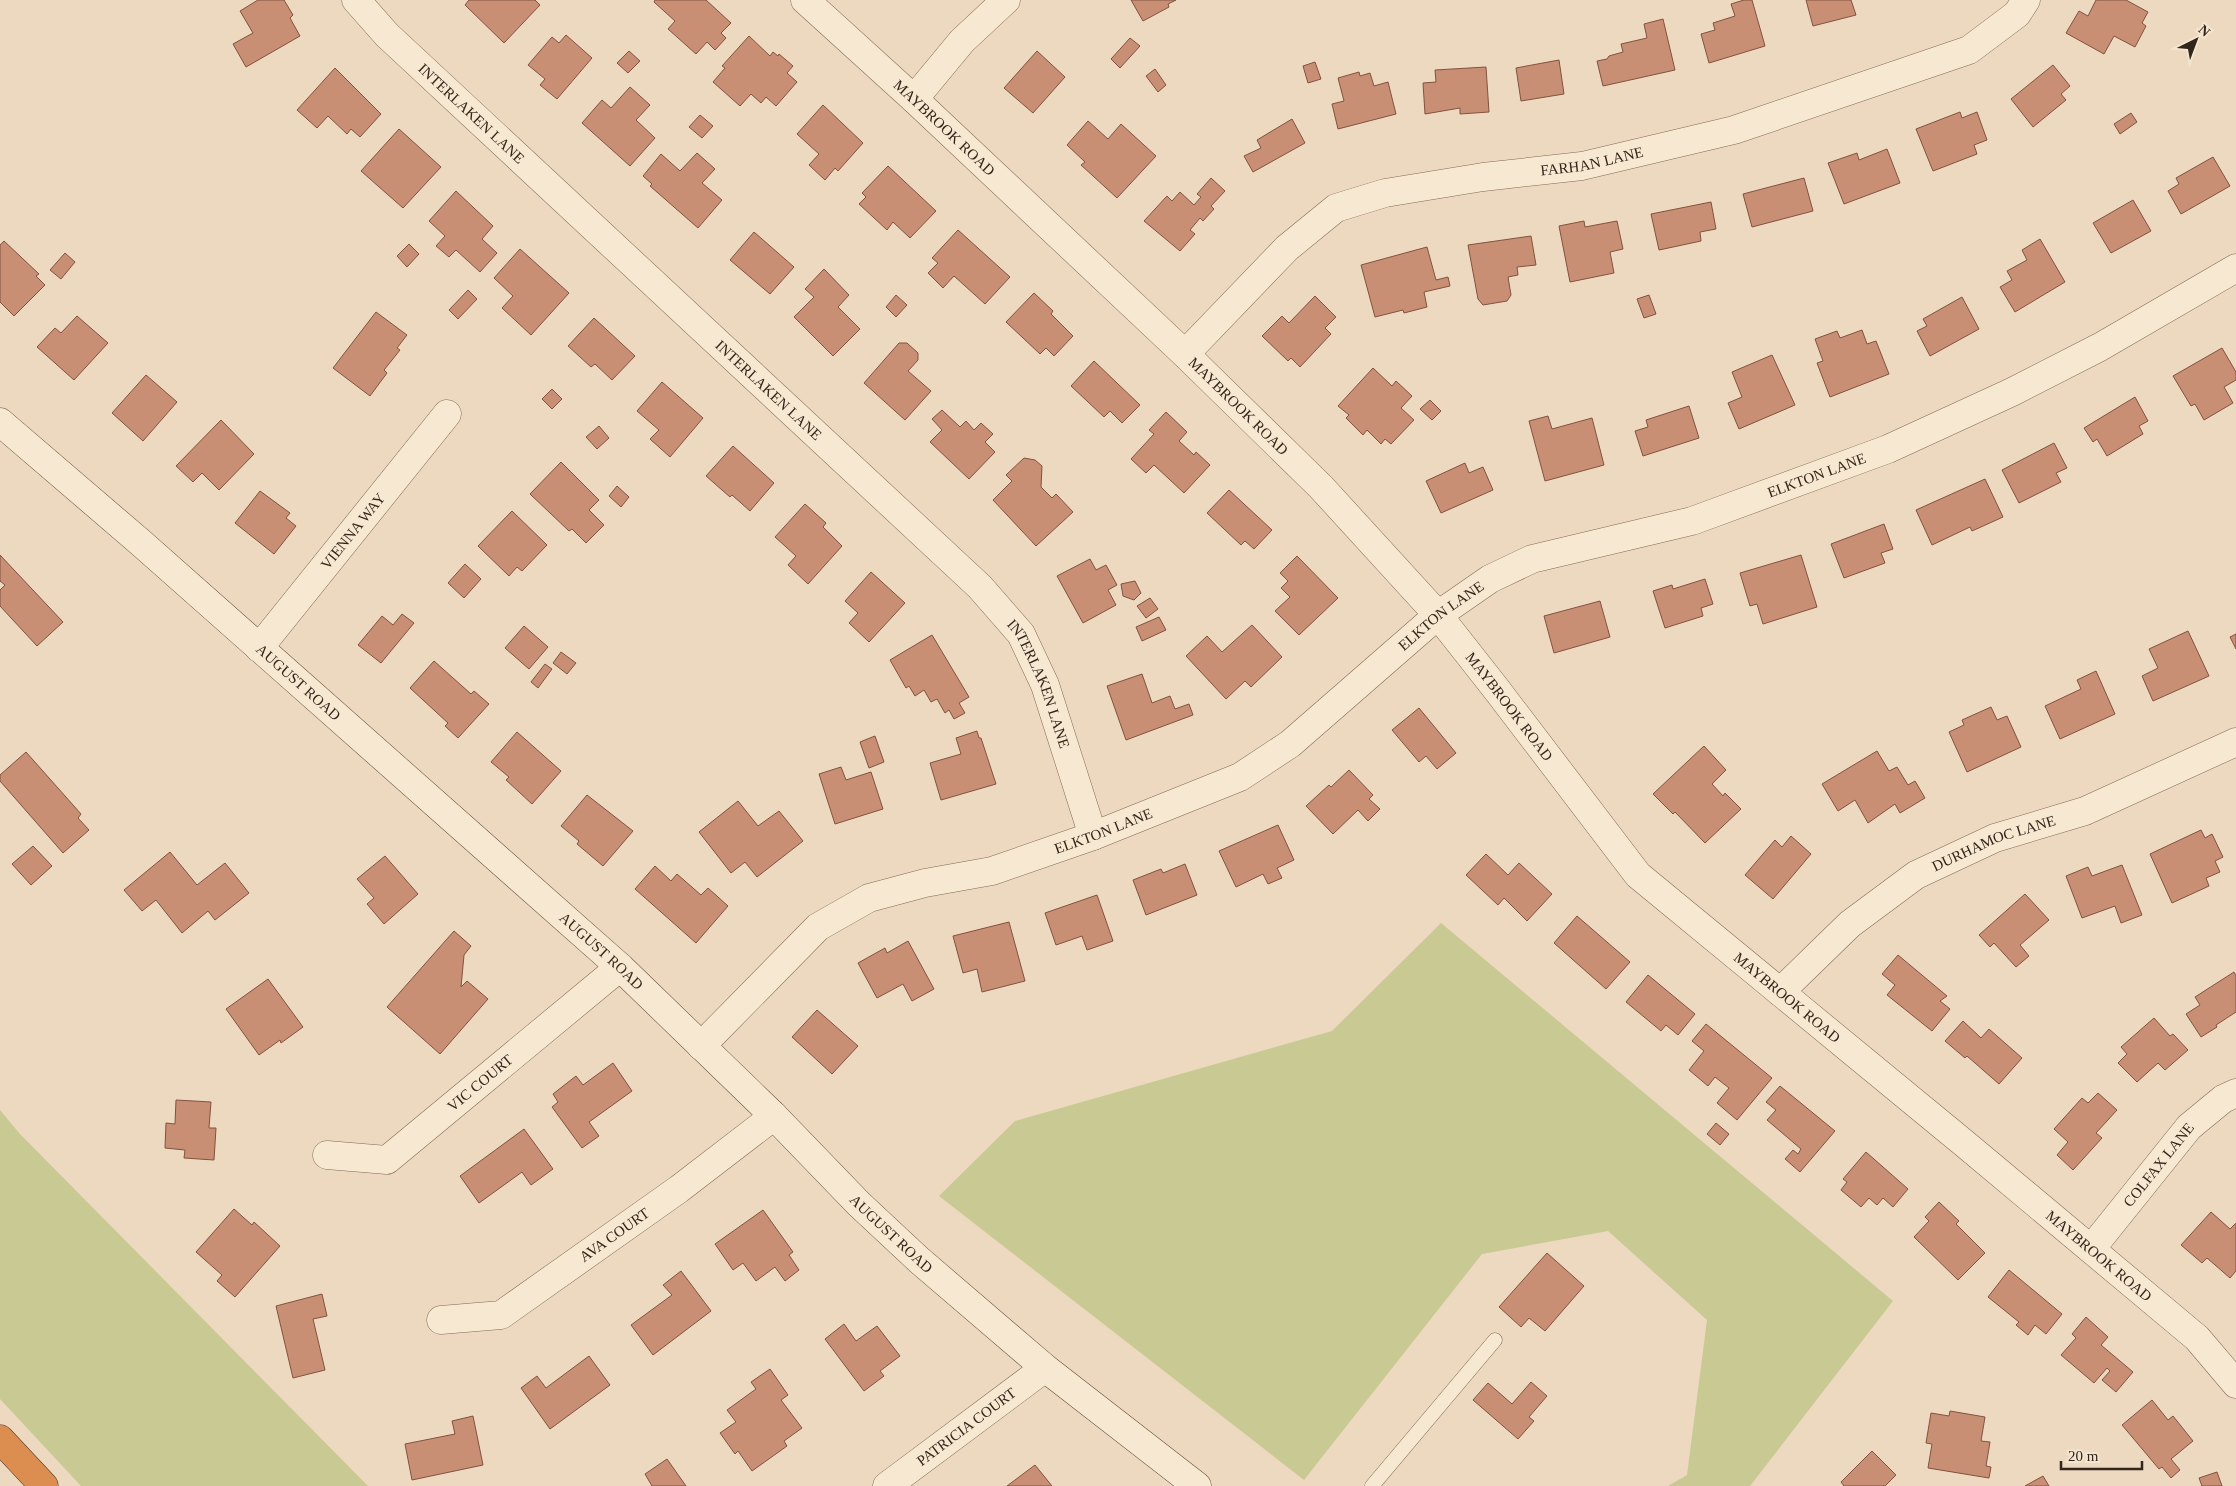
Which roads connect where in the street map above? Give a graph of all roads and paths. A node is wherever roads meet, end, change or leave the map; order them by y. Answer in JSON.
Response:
{"nodes":[{"id":1,"x":356,"y":0,"type":"edge"},
{"id":2,"x":805,"y":0,"type":"edge"},
{"id":3,"x":1006,"y":0,"type":"edge"},
{"id":4,"x":2026,"y":0,"type":"edge"},
{"id":5,"x":914,"y":99,"type":"junction"},
{"id":6,"x":2236,"y":268,"type":"edge"},
{"id":7,"x":1185,"y":354,"type":"junction"},
{"id":8,"x":447,"y":414,"type":"dead end"},
{"id":9,"x":0,"y":422,"type":"edge"},
{"id":10,"x":1438,"y":615,"type":"junction"},
{"id":11,"x":259,"y":648,"type":"junction"},
{"id":12,"x":2236,"y":742,"type":"edge"},
{"id":13,"x":1093,"y":836,"type":"junction"},
{"id":14,"x":620,"y":967,"type":"junction"},
{"id":15,"x":1780,"y":992,"type":"junction"},
{"id":16,"x":702,"y":1046,"type":"junction"},
{"id":17,"x":2236,"y":1093,"type":"edge"},
{"id":18,"x":774,"y":1116,"type":"junction"},
{"id":19,"x":326,"y":1155,"type":"dead end"},
{"id":20,"x":2091,"y":1249,"type":"junction"},
{"id":21,"x":441,"y":1320,"type":"dead end"},
{"id":22,"x":1495,"y":1340,"type":"dead end"},
{"id":23,"x":1045,"y":1368,"type":"junction"},
{"id":24,"x":2236,"y":1384,"type":"edge"},
{"id":25,"x":0,"y":1439,"type":"edge"},
{"id":26,"x":44,"y":1486,"type":"edge"},
{"id":27,"x":887,"y":1486,"type":"edge"},
{"id":28,"x":1197,"y":1486,"type":"edge"},
{"id":29,"x":1372,"y":1486,"type":"edge"}],
"edges":[{"from":1,"to":13,"type":"street","name":"INTERLAKEN LANE"},
{"from":2,"to":5,"type":"street","name":"MAYBROOK ROAD"},
{"from":3,"to":5,"type":"street"},
{"from":4,"to":7,"type":"street","name":"FARHAN LANE"},
{"from":5,"to":7,"type":"street","name":"MAYBROOK ROAD"},
{"from":6,"to":10,"type":"street","name":"ELKTON LANE"},
{"from":7,"to":10,"type":"street","name":"MAYBROOK ROAD"},
{"from":8,"to":11,"type":"street","name":"VIENNA WAY"},
{"from":9,"to":11,"type":"street","name":"AUGUST ROAD"},
{"from":10,"to":13,"type":"street","name":"ELKTON LANE"},
{"from":10,"to":15,"type":"street","name":"MAYBROOK ROAD"},
{"from":11,"to":14,"type":"street","name":"AUGUST ROAD"},
{"from":12,"to":15,"type":"street","name":"DURHAMOC LANE"},
{"from":13,"to":16,"type":"street","name":"ELKTON LANE"},
{"from":14,"to":16,"type":"street","name":"AUGUST ROAD"},
{"from":14,"to":19,"type":"street","name":"VIC COURT"},
{"from":15,"to":20,"type":"street","name":"MAYBROOK ROAD"},
{"from":16,"to":18,"type":"street","name":"AUGUST ROAD"},
{"from":17,"to":20,"type":"street","name":"COLFAX LANE"},
{"from":18,"to":21,"type":"street","name":"AVA COURT"},
{"from":18,"to":23,"type":"street","name":"AUGUST ROAD"},
{"from":20,"to":24,"type":"street","name":"MAYBROOK ROAD"},
{"from":22,"to":29,"type":"lane"},
{"from":23,"to":27,"type":"street","name":"PATRICIA COURT"},
{"from":23,"to":28,"type":"street","name":"AUGUST ROAD"},
{"from":25,"to":26,"type":"highway"}]}
